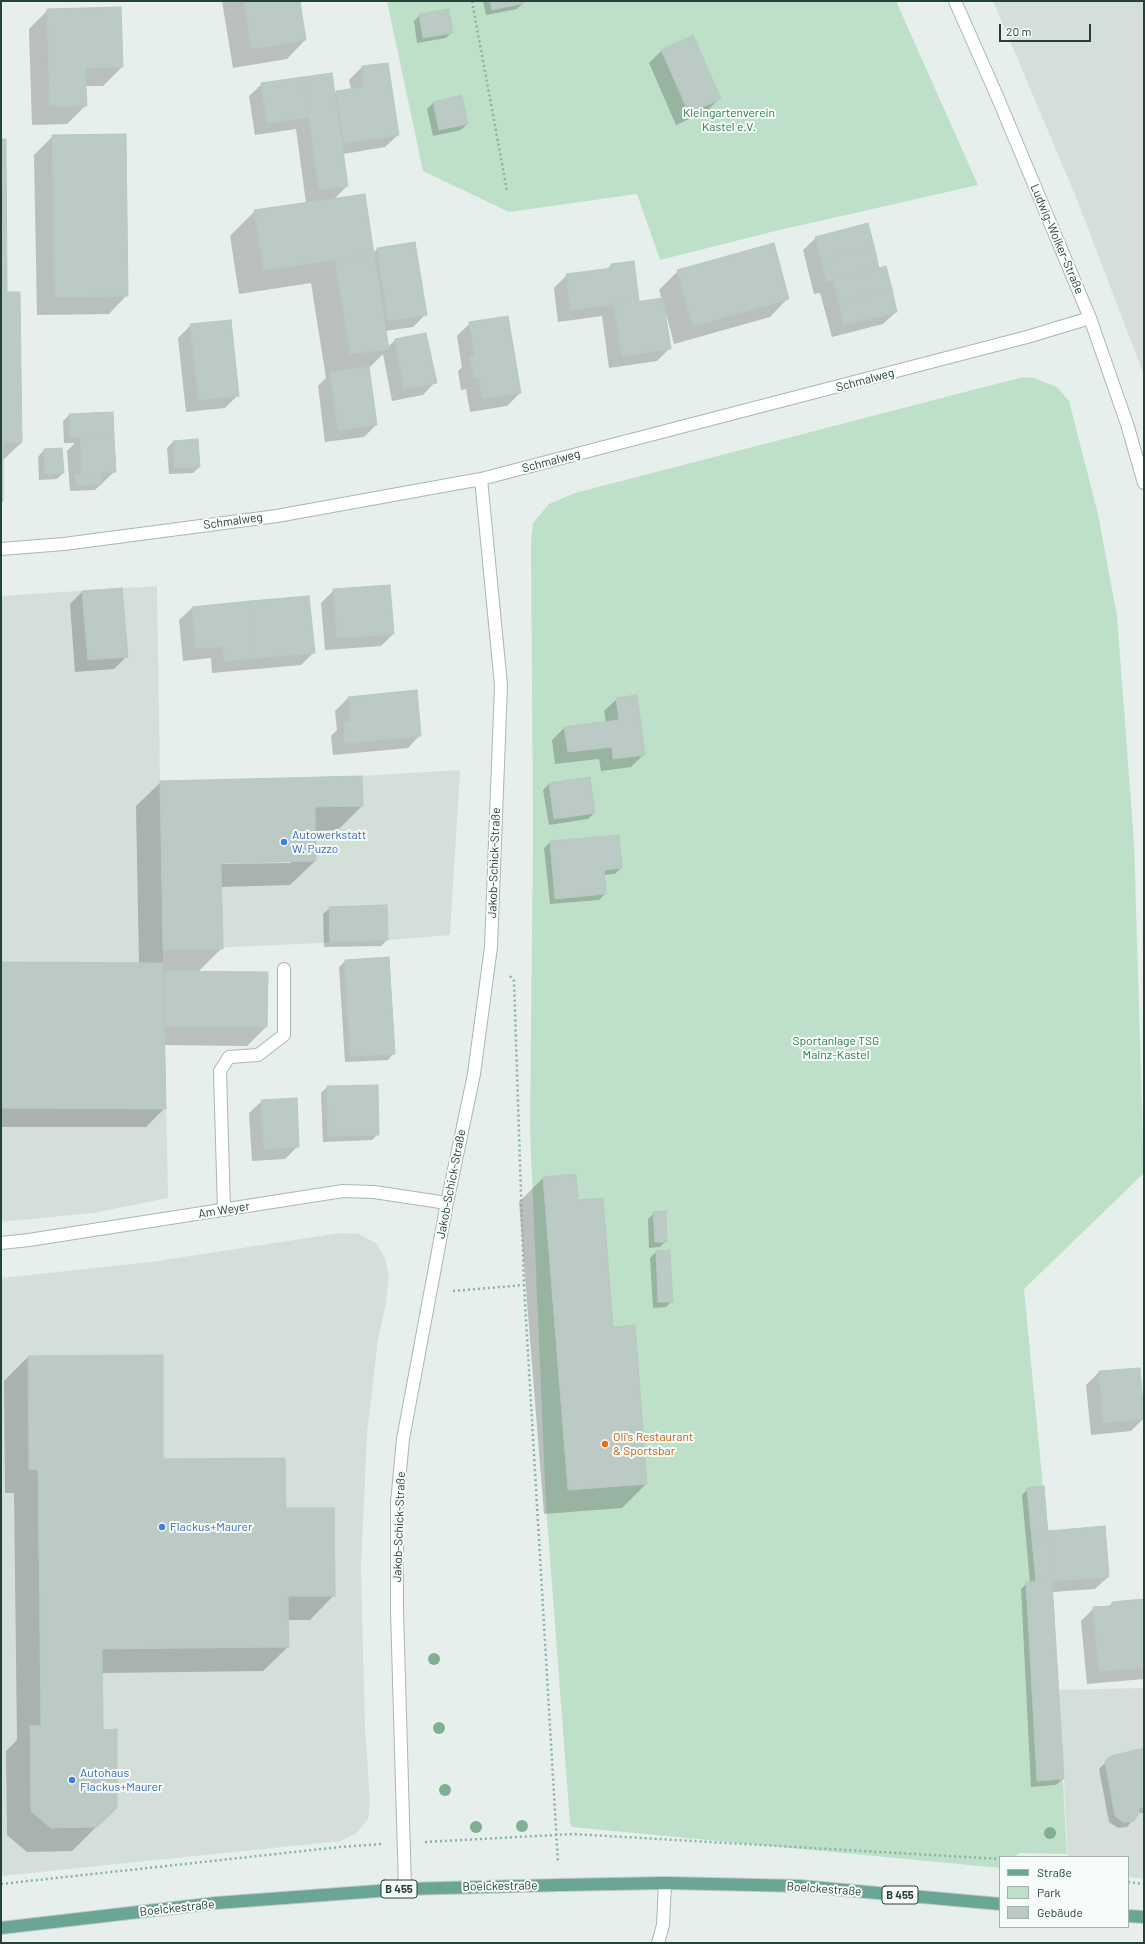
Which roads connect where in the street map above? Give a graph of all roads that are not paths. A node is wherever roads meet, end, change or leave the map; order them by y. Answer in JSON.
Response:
{"nodes":[{"id":1,"x":955,"y":1,"type":"edge"},
{"id":2,"x":1090,"y":318,"type":"junction"},
{"id":3,"x":481,"y":479,"type":"junction"},
{"id":4,"x":1144,"y":483,"type":"edge"},
{"id":5,"x":1,"y":549,"type":"edge"},
{"id":6,"x":284,"y":969,"type":"dead end"},
{"id":7,"x":447,"y":1203,"type":"junction"},
{"id":8,"x":224,"y":1210,"type":"junction"},
{"id":9,"x":1,"y":1243,"type":"edge"},
{"id":10,"x":666,"y":1883,"type":"junction"},
{"id":11,"x":405,"y":1888,"type":"junction"},
{"id":12,"x":999,"y":1904,"type":"edge"},
{"id":13,"x":1129,"y":1916,"type":"edge"},
{"id":14,"x":1144,"y":1917,"type":"edge"},
{"id":15,"x":1,"y":1928,"type":"edge"},
{"id":16,"x":658,"y":1943,"type":"edge"}],
"edges":[{"from":1,"to":2,"type":"street","name":"Ludwig-Wolker-Straße"},
{"from":2,"to":3,"type":"street","name":"Schmalweg"},
{"from":2,"to":4,"type":"street","name":"Ludwig-Wolker-Straße"},
{"from":3,"to":5,"type":"street","name":"Schmalweg"},
{"from":3,"to":7,"type":"street","name":"Jakob-Schick-Straße"},
{"from":6,"to":8,"type":"street"},
{"from":7,"to":8,"type":"street","name":"Am Weyer"},
{"from":7,"to":11,"type":"street","name":"Jakob-Schick-Straße"},
{"from":8,"to":9,"type":"street","name":"Am Weyer"},
{"from":10,"to":11,"type":"main road","name":"Boelckestraße","number":"B 455"},
{"from":10,"to":12,"type":"main road","name":"Boelckestraße","number":"B 455"},
{"from":10,"to":16,"type":"street"},
{"from":11,"to":15,"type":"main road","name":"Boelckestraße","number":"B 455"},
{"from":13,"to":14,"type":"main road"}]}
